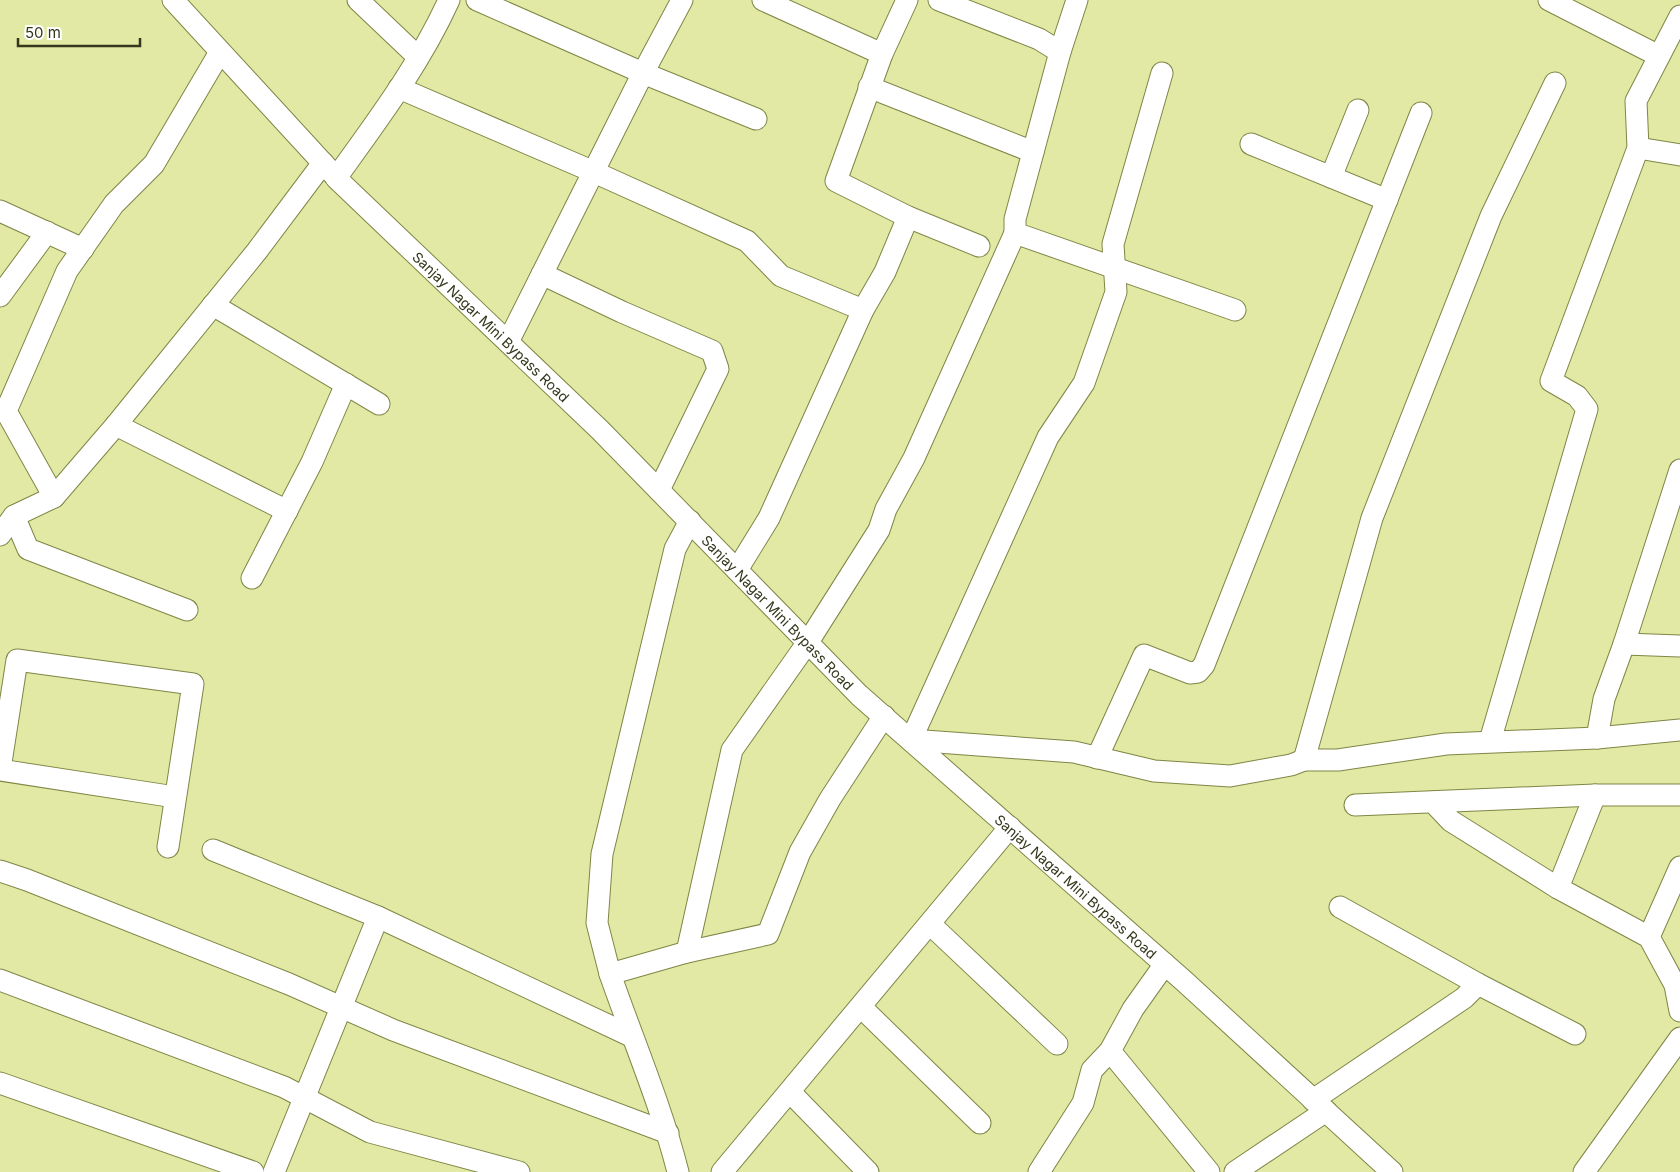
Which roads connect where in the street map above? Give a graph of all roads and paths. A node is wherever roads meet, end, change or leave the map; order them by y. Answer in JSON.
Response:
{"nodes":[{"id":1,"x":173,"y":0,"type":"edge"},
{"id":2,"x":358,"y":0,"type":"edge"},
{"id":3,"x":449,"y":0,"type":"edge"},
{"id":4,"x":477,"y":0,"type":"edge"},
{"id":5,"x":682,"y":0,"type":"edge"},
{"id":6,"x":763,"y":0,"type":"edge"},
{"id":7,"x":907,"y":0,"type":"edge"},
{"id":8,"x":939,"y":0,"type":"edge"},
{"id":9,"x":1077,"y":0,"type":"edge"},
{"id":10,"x":1549,"y":0,"type":"edge"},
{"id":11,"x":1680,"y":16,"type":"edge"},
{"id":12,"x":220,"y":52,"type":"junction"},
{"id":13,"x":1060,"y":52,"type":"junction"},
{"id":14,"x":882,"y":54,"type":"junction"},
{"id":15,"x":1659,"y":56,"type":"junction"},
{"id":16,"x":418,"y":57,"type":"junction"},
{"id":17,"x":643,"y":72,"type":"junction"},
{"id":18,"x":1162,"y":73,"type":"dead end"},
{"id":19,"x":1555,"y":83,"type":"dead end"},
{"id":20,"x":869,"y":87,"type":"junction"},
{"id":21,"x":399,"y":88,"type":"junction"},
{"id":22,"x":1358,"y":110,"type":"dead end"},
{"id":23,"x":1421,"y":112,"type":"dead end"},
{"id":24,"x":756,"y":119,"type":"dead end"},
{"id":25,"x":1251,"y":144,"type":"dead end"},
{"id":26,"x":1638,"y":148,"type":"junction"},
{"id":27,"x":1033,"y":152,"type":"junction"},
{"id":28,"x":1680,"y":155,"type":"edge"},
{"id":29,"x":330,"y":171,"type":"junction"},
{"id":30,"x":594,"y":172,"type":"junction"},
{"id":31,"x":1331,"y":177,"type":"junction"},
{"id":32,"x":1387,"y":200,"type":"junction"},
{"id":33,"x":0,"y":211,"type":"edge"},
{"id":34,"x":908,"y":217,"type":"junction"},
{"id":35,"x":47,"y":232,"type":"junction"},
{"id":36,"x":1015,"y":233,"type":"junction"},
{"id":37,"x":979,"y":246,"type":"dead end"},
{"id":38,"x":83,"y":248,"type":"junction"},
{"id":39,"x":1114,"y":266,"type":"junction"},
{"id":40,"x":542,"y":274,"type":"junction"},
{"id":41,"x":0,"y":296,"type":"edge"},
{"id":42,"x":213,"y":305,"type":"junction"},
{"id":43,"x":863,"y":310,"type":"junction"},
{"id":44,"x":1235,"y":310,"type":"dead end"},
{"id":45,"x":508,"y":342,"type":"junction"},
{"id":46,"x":346,"y":384,"type":"junction"},
{"id":47,"x":379,"y":404,"type":"dead end"},
{"id":48,"x":116,"y":425,"type":"junction"},
{"id":49,"x":1679,"y":477,"type":"edge"},
{"id":50,"x":659,"y":490,"type":"junction"},
{"id":51,"x":54,"y":497,"type":"junction"},
{"id":52,"x":287,"y":511,"type":"junction"},
{"id":53,"x":14,"y":516,"type":"junction"},
{"id":54,"x":690,"y":521,"type":"junction"},
{"id":55,"x":0,"y":535,"type":"edge"},
{"id":56,"x":737,"y":570,"type":"junction"},
{"id":57,"x":252,"y":578,"type":"dead end"},
{"id":58,"x":187,"y":610,"type":"dead end"},
{"id":59,"x":808,"y":642,"type":"junction"},
{"id":60,"x":1624,"y":644,"type":"junction"},
{"id":61,"x":1680,"y":646,"type":"edge"},
{"id":62,"x":884,"y":716,"type":"junction"},
{"id":63,"x":1680,"y":730,"type":"edge"},
{"id":64,"x":1597,"y":738,"type":"junction"},
{"id":65,"x":911,"y":740,"type":"junction"},
{"id":66,"x":1490,"y":741,"type":"junction"},
{"id":67,"x":1097,"y":758,"type":"junction"},
{"id":68,"x":1304,"y":760,"type":"junction"},
{"id":69,"x":0,"y":770,"type":"edge"},
{"id":70,"x":1595,"y":795,"type":"junction"},
{"id":71,"x":1680,"y":795,"type":"edge"},
{"id":72,"x":175,"y":797,"type":"junction"},
{"id":73,"x":1433,"y":802,"type":"junction"},
{"id":74,"x":1356,"y":805,"type":"dead end"},
{"id":75,"x":1010,"y":827,"type":"junction"},
{"id":76,"x":168,"y":847,"type":"dead end"},
{"id":77,"x":213,"y":850,"type":"dead end"},
{"id":78,"x":1680,"y":867,"type":"edge"},
{"id":79,"x":0,"y":871,"type":"edge"},
{"id":80,"x":1558,"y":888,"type":"junction"},
{"id":81,"x":1340,"y":907,"type":"dead end"},
{"id":82,"x":378,"y":917,"type":"junction"},
{"id":83,"x":930,"y":924,"type":"junction"},
{"id":84,"x":1649,"y":936,"type":"junction"},
{"id":85,"x":687,"y":952,"type":"junction"},
{"id":86,"x":1165,"y":964,"type":"junction"},
{"id":87,"x":610,"y":974,"type":"junction"},
{"id":88,"x":0,"y":980,"type":"edge"},
{"id":89,"x":1478,"y":984,"type":"junction"},
{"id":90,"x":341,"y":1007,"type":"junction"},
{"id":91,"x":861,"y":1007,"type":"junction"},
{"id":92,"x":1680,"y":1011,"type":"edge"},
{"id":93,"x":1575,"y":1034,"type":"dead end"},
{"id":94,"x":631,"y":1036,"type":"junction"},
{"id":95,"x":1680,"y":1038,"type":"edge"},
{"id":96,"x":1057,"y":1044,"type":"dead end"},
{"id":97,"x":1110,"y":1051,"type":"junction"},
{"id":98,"x":1,"y":1086,"type":"edge"},
{"id":99,"x":790,"y":1092,"type":"junction"},
{"id":100,"x":305,"y":1098,"type":"junction"},
{"id":101,"x":1319,"y":1106,"type":"junction"},
{"id":102,"x":980,"y":1123,"type":"dead end"},
{"id":103,"x":668,"y":1133,"type":"junction"},
{"id":104,"x":253,"y":1172,"type":"edge"},
{"id":105,"x":274,"y":1172,"type":"edge"},
{"id":106,"x":519,"y":1172,"type":"edge"},
{"id":107,"x":678,"y":1172,"type":"edge"},
{"id":108,"x":722,"y":1172,"type":"edge"},
{"id":109,"x":868,"y":1172,"type":"edge"},
{"id":110,"x":1039,"y":1172,"type":"edge"},
{"id":111,"x":1209,"y":1172,"type":"edge"},
{"id":112,"x":1235,"y":1172,"type":"edge"},
{"id":113,"x":1392,"y":1172,"type":"edge"},
{"id":114,"x":1584,"y":1172,"type":"edge"}],
"edges":[{"from":1,"to":12,"type":"street","name":"Sanjay Nagar Mini Bypass Road"},
{"from":2,"to":16,"type":"street"},
{"from":3,"to":16,"type":"street"},
{"from":4,"to":17,"type":"street"},
{"from":5,"to":17,"type":"street"},
{"from":6,"to":14,"type":"street"},
{"from":7,"to":14,"type":"street"},
{"from":8,"to":13,"type":"street"},
{"from":9,"to":13,"type":"street"},
{"from":10,"to":15,"type":"street"},
{"from":11,"to":15,"type":"street"},
{"from":12,"to":29,"type":"street","name":"Sanjay Nagar Mini Bypass Road"},
{"from":12,"to":38,"type":"street"},
{"from":13,"to":27,"type":"street"},
{"from":14,"to":20,"type":"street"},
{"from":15,"to":26,"type":"street"},
{"from":16,"to":21,"type":"street"},
{"from":17,"to":24,"type":"street"},
{"from":17,"to":30,"type":"street"},
{"from":18,"to":39,"type":"street"},
{"from":19,"to":68,"type":"street"},
{"from":20,"to":27,"type":"street"},
{"from":20,"to":34,"type":"street"},
{"from":21,"to":29,"type":"street"},
{"from":21,"to":30,"type":"street"},
{"from":22,"to":31,"type":"street"},
{"from":23,"to":32,"type":"street"},
{"from":25,"to":31,"type":"street"},
{"from":26,"to":28,"type":"street"},
{"from":26,"to":66,"type":"street"},
{"from":27,"to":36,"type":"street"},
{"from":29,"to":42,"type":"street"},
{"from":29,"to":45,"type":"street","name":"Sanjay Nagar Mini Bypass Road"},
{"from":30,"to":40,"type":"street"},
{"from":30,"to":43,"type":"street"},
{"from":31,"to":32,"type":"street"},
{"from":32,"to":67,"type":"street"},
{"from":33,"to":35,"type":"street"},
{"from":34,"to":37,"type":"street"},
{"from":34,"to":43,"type":"street"},
{"from":35,"to":38,"type":"street"},
{"from":35,"to":41,"type":"street"},
{"from":36,"to":39,"type":"street"},
{"from":36,"to":59,"type":"street"},
{"from":38,"to":51,"type":"street"},
{"from":39,"to":44,"type":"street"},
{"from":39,"to":65,"type":"street"},
{"from":40,"to":45,"type":"street"},
{"from":40,"to":50,"type":"street"},
{"from":42,"to":46,"type":"street"},
{"from":42,"to":48,"type":"street"},
{"from":43,"to":56,"type":"street"},
{"from":45,"to":50,"type":"street","name":"Sanjay Nagar Mini Bypass Road"},
{"from":46,"to":47,"type":"street"},
{"from":46,"to":52,"type":"street"},
{"from":48,"to":51,"type":"street"},
{"from":48,"to":52,"type":"street"},
{"from":49,"to":60,"type":"street"},
{"from":50,"to":54,"type":"street","name":"Sanjay Nagar Mini Bypass Road"},
{"from":51,"to":53,"type":"street"},
{"from":52,"to":57,"type":"street"},
{"from":53,"to":55,"type":"street"},
{"from":53,"to":58,"type":"street"},
{"from":54,"to":56,"type":"street","name":"Sanjay Nagar Mini Bypass Road"},
{"from":54,"to":87,"type":"street"},
{"from":56,"to":59,"type":"street","name":"Sanjay Nagar Mini Bypass Road"},
{"from":59,"to":62,"type":"street","name":"Sanjay Nagar Mini Bypass Road"},
{"from":59,"to":85,"type":"street"},
{"from":60,"to":61,"type":"street"},
{"from":60,"to":64,"type":"street"},
{"from":62,"to":65,"type":"street","name":"Sanjay Nagar Mini Bypass Road"},
{"from":62,"to":85,"type":"street"},
{"from":63,"to":64,"type":"street"},
{"from":64,"to":66,"type":"street"},
{"from":65,"to":67,"type":"street"},
{"from":65,"to":75,"type":"street","name":"Sanjay Nagar Mini Bypass Road"},
{"from":66,"to":68,"type":"street"},
{"from":67,"to":68,"type":"street"},
{"from":69,"to":72,"type":"street"},
{"from":69,"to":72,"type":"street"},
{"from":70,"to":71,"type":"street"},
{"from":70,"to":73,"type":"street"},
{"from":70,"to":80,"type":"street"},
{"from":72,"to":76,"type":"street"},
{"from":73,"to":74,"type":"street"},
{"from":73,"to":80,"type":"street"},
{"from":75,"to":83,"type":"street"},
{"from":75,"to":86,"type":"street","name":"Sanjay Nagar Mini Bypass Road"},
{"from":77,"to":82,"type":"street"},
{"from":78,"to":84,"type":"street"},
{"from":79,"to":90,"type":"street"},
{"from":80,"to":84,"type":"street"},
{"from":81,"to":89,"type":"street"},
{"from":82,"to":90,"type":"street"},
{"from":82,"to":94,"type":"street"},
{"from":83,"to":91,"type":"street"},
{"from":83,"to":96,"type":"street"},
{"from":84,"to":92,"type":"street"},
{"from":85,"to":87,"type":"street"},
{"from":86,"to":97,"type":"street"},
{"from":86,"to":101,"type":"street","name":"Sanjay Nagar Mini Bypass Road"},
{"from":87,"to":94,"type":"street"},
{"from":88,"to":100,"type":"street"},
{"from":89,"to":93,"type":"street"},
{"from":89,"to":101,"type":"street"},
{"from":90,"to":100,"type":"street"},
{"from":90,"to":103,"type":"street"},
{"from":91,"to":99,"type":"street"},
{"from":91,"to":102,"type":"street"},
{"from":94,"to":103,"type":"street"},
{"from":95,"to":114,"type":"street"},
{"from":97,"to":110,"type":"street"},
{"from":97,"to":111,"type":"street"},
{"from":98,"to":104,"type":"street"},
{"from":99,"to":108,"type":"street"},
{"from":99,"to":109,"type":"street"},
{"from":100,"to":105,"type":"street"},
{"from":100,"to":106,"type":"street"},
{"from":101,"to":112,"type":"street"},
{"from":101,"to":113,"type":"street","name":"Sanjay Nagar Mini Bypass Road"},
{"from":103,"to":107,"type":"street"}]}
